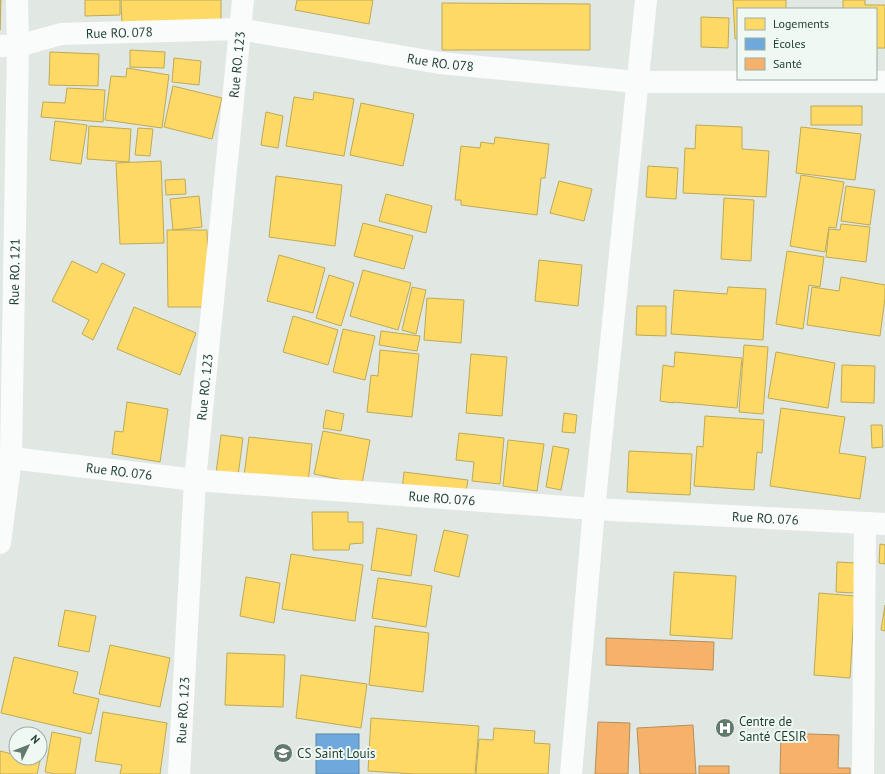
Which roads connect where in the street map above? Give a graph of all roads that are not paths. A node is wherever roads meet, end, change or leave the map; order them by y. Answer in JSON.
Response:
{"nodes":[{"id":1,"x":17,"y":0,"type":"edge"},
{"id":2,"x":243,"y":0,"type":"edge"},
{"id":3,"x":646,"y":0,"type":"edge"},
{"id":4,"x":240,"y":29,"type":"junction"},
{"id":5,"x":9,"y":46,"type":"edge"},
{"id":6,"x":637,"y":82,"type":"junction"},
{"id":7,"x":885,"y":82,"type":"edge"},
{"id":8,"x":6,"y":458,"type":"edge"},
{"id":9,"x":195,"y":480,"type":"junction"},
{"id":10,"x":594,"y":509,"type":"junction"},
{"id":11,"x":875,"y":523,"type":"edge"},
{"id":12,"x":0,"y":543,"type":"edge"},
{"id":13,"x":179,"y":774,"type":"edge"},
{"id":14,"x":571,"y":774,"type":"edge"},
{"id":15,"x":863,"y":774,"type":"edge"}],
"edges":[{"from":1,"to":5,"type":"street","name":"Rue RO. 121"},
{"from":2,"to":4,"type":"street","name":"Rue RO. 123"},
{"from":3,"to":6,"type":"street"},
{"from":4,"to":5,"type":"street","name":"Rue RO. 078"},
{"from":4,"to":6,"type":"street","name":"Rue RO. 078"},
{"from":4,"to":9,"type":"street","name":"Rue RO. 123"},
{"from":5,"to":8,"type":"street","name":"Rue RO. 121"},
{"from":6,"to":7,"type":"street","name":"Rue RO. 078"},
{"from":6,"to":10,"type":"street"},
{"from":8,"to":9,"type":"street","name":"Rue RO. 076"},
{"from":8,"to":12,"type":"street","name":"Rue RO. 121"},
{"from":9,"to":10,"type":"street","name":"Rue RO. 076"},
{"from":9,"to":13,"type":"street","name":"Rue RO. 123"},
{"from":10,"to":11,"type":"street","name":"Rue RO. 076"},
{"from":10,"to":14,"type":"street"},
{"from":11,"to":15,"type":"street"}]}
